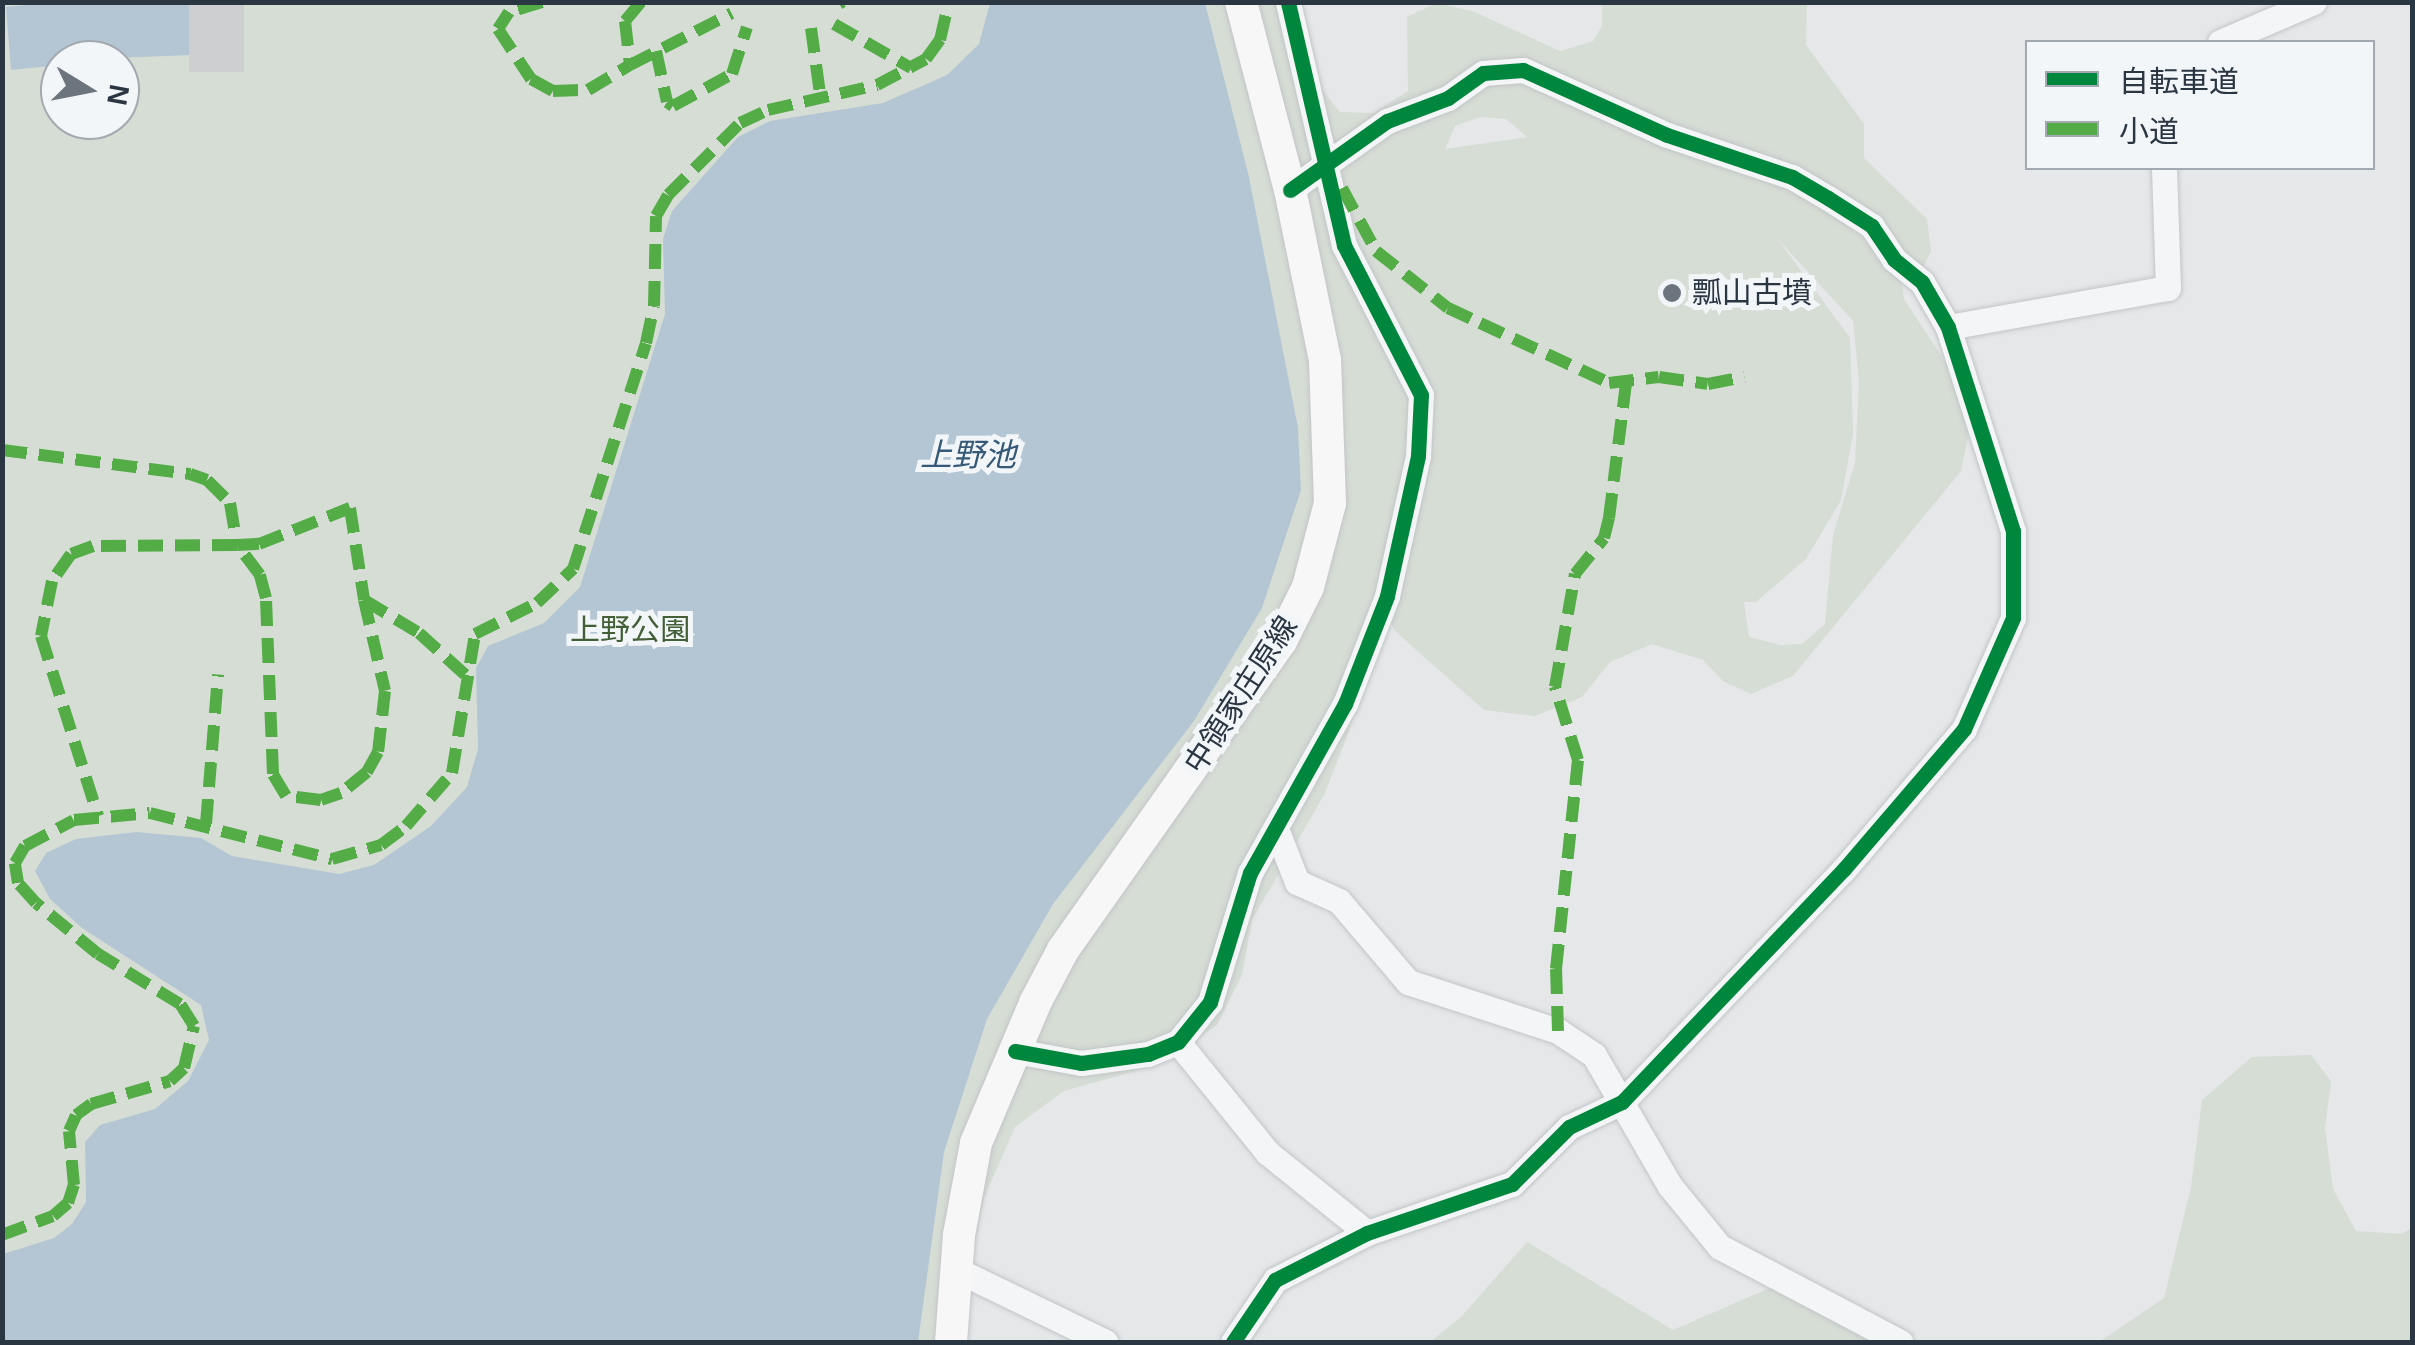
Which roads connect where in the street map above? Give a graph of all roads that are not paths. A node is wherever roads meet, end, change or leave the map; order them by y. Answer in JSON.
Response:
{"nodes":[{"id":1,"x":1241,"y":2,"type":"edge"},
{"id":2,"x":1288,"y":2,"type":"edge"},
{"id":3,"x":2314,"y":2,"type":"edge"},
{"id":4,"x":2225,"y":40,"type":"edge"},
{"id":5,"x":1327,"y":168,"type":"junction"},
{"id":6,"x":2164,"y":170,"type":"edge"},
{"id":7,"x":1290,"y":190,"type":"junction"},
{"id":8,"x":1948,"y":327,"type":"junction"},
{"id":9,"x":1277,"y":832,"type":"junction"},
{"id":10,"x":1178,"y":1042,"type":"junction"},
{"id":11,"x":1015,"y":1050,"type":"junction"},
{"id":12,"x":1622,"y":1102,"type":"junction"},
{"id":13,"x":1367,"y":1233,"type":"junction"},
{"id":14,"x":957,"y":1270,"type":"junction"},
{"id":15,"x":951,"y":1342,"type":"edge"},
{"id":16,"x":1105,"y":1342,"type":"edge"},
{"id":17,"x":1233,"y":1342,"type":"edge"},
{"id":18,"x":1900,"y":1342,"type":"edge"}],
"edges":[{"from":1,"to":7,"type":"main road","name":"中領家庄原線"},
{"from":2,"to":5,"type":"street"},
{"from":3,"to":4,"type":"street"},
{"from":5,"to":7,"type":"street"},
{"from":5,"to":8,"type":"street"},
{"from":5,"to":9,"type":"street"},
{"from":6,"to":8,"type":"street"},
{"from":7,"to":11,"type":"main road","name":"中領家庄原線"},
{"from":8,"to":12,"type":"street"},
{"from":9,"to":10,"type":"street"},
{"from":9,"to":12,"type":"street"},
{"from":10,"to":11,"type":"street"},
{"from":10,"to":13,"type":"street"},
{"from":11,"to":14,"type":"main road","name":"中領家庄原線"},
{"from":12,"to":13,"type":"street"},
{"from":12,"to":18,"type":"street"},
{"from":13,"to":17,"type":"street"},
{"from":14,"to":15,"type":"main road","name":"中領家庄原線"},
{"from":14,"to":16,"type":"street"}]}
